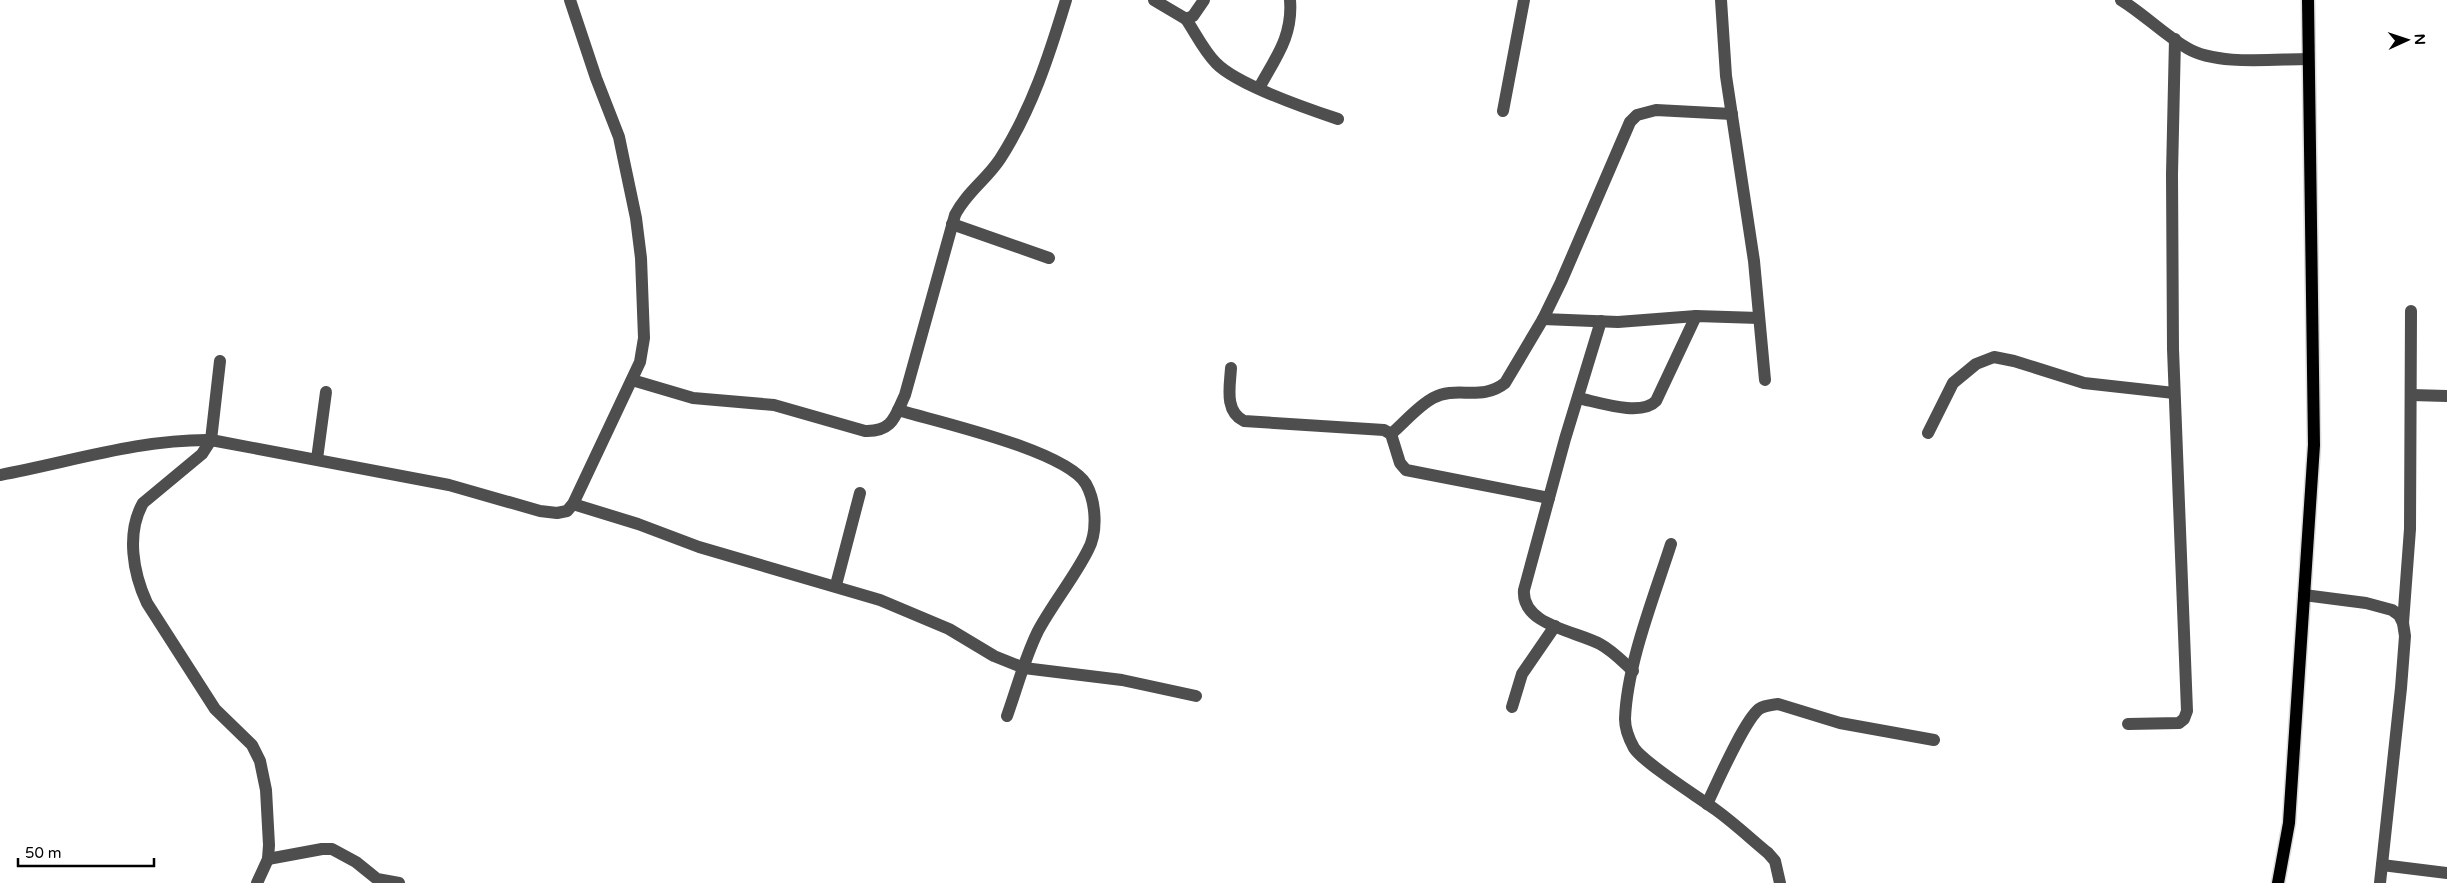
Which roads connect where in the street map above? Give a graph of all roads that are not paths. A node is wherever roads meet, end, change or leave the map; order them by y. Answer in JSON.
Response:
{"nodes":[{"id":1,"x":570,"y":0,"type":"edge"},
{"id":2,"x":1066,"y":0,"type":"edge"},
{"id":3,"x":1154,"y":0,"type":"edge"},
{"id":4,"x":1204,"y":0,"type":"edge"},
{"id":5,"x":1290,"y":0,"type":"edge"},
{"id":6,"x":1524,"y":0,"type":"edge"},
{"id":7,"x":1721,"y":0,"type":"edge"},
{"id":8,"x":2121,"y":0,"type":"edge"},
{"id":9,"x":2308,"y":0,"type":"edge"},
{"id":10,"x":1186,"y":19,"type":"junction"},
{"id":11,"x":2175,"y":39,"type":"junction"},
{"id":12,"x":2308,"y":59,"type":"junction"},
{"id":13,"x":1259,"y":88,"type":"junction"},
{"id":14,"x":1503,"y":111,"type":"dead end"},
{"id":15,"x":1732,"y":114,"type":"junction"},
{"id":16,"x":1338,"y":119,"type":"dead end"},
{"id":17,"x":952,"y":224,"type":"junction"},
{"id":18,"x":1049,"y":258,"type":"dead end"},
{"id":19,"x":2411,"y":311,"type":"dead end"},
{"id":20,"x":1696,"y":316,"type":"junction"},
{"id":21,"x":1760,"y":318,"type":"junction"},
{"id":22,"x":1543,"y":319,"type":"junction"},
{"id":23,"x":1601,"y":321,"type":"junction"},
{"id":24,"x":220,"y":361,"type":"dead end"},
{"id":25,"x":1231,"y":368,"type":"dead end"},
{"id":26,"x":632,"y":380,"type":"junction"},
{"id":27,"x":1765,"y":380,"type":"dead end"},
{"id":28,"x":326,"y":392,"type":"dead end"},
{"id":29,"x":2174,"y":393,"type":"junction"},
{"id":30,"x":2411,"y":395,"type":"junction"},
{"id":31,"x":2447,"y":396,"type":"edge"},
{"id":32,"x":1578,"y":398,"type":"junction"},
{"id":33,"x":898,"y":410,"type":"junction"},
{"id":34,"x":1928,"y":433,"type":"dead end"},
{"id":35,"x":1391,"y":434,"type":"junction"},
{"id":36,"x":211,"y":440,"type":"junction"},
{"id":37,"x":318,"y":459,"type":"junction"},
{"id":38,"x":0,"y":474,"type":"edge"},
{"id":39,"x":860,"y":493,"type":"dead end"},
{"id":40,"x":1549,"y":498,"type":"junction"},
{"id":41,"x":573,"y":504,"type":"junction"},
{"id":42,"x":1671,"y":544,"type":"dead end"},
{"id":43,"x":836,"y":585,"type":"junction"},
{"id":44,"x":2304,"y":595,"type":"junction"},
{"id":45,"x":2404,"y":623,"type":"junction"},
{"id":46,"x":1555,"y":626,"type":"junction"},
{"id":47,"x":1024,"y":668,"type":"junction"},
{"id":48,"x":1633,"y":671,"type":"junction"},
{"id":49,"x":1196,"y":696,"type":"dead end"},
{"id":50,"x":1512,"y":706,"type":"dead end"},
{"id":51,"x":1008,"y":716,"type":"dead end"},
{"id":52,"x":2128,"y":724,"type":"dead end"},
{"id":53,"x":1934,"y":740,"type":"dead end"},
{"id":54,"x":1707,"y":804,"type":"junction"},
{"id":55,"x":268,"y":859,"type":"junction"},
{"id":56,"x":2382,"y":865,"type":"junction"},
{"id":57,"x":2447,"y":873,"type":"edge"},
{"id":58,"x":257,"y":883,"type":"edge"},
{"id":59,"x":399,"y":883,"type":"edge"},
{"id":60,"x":1780,"y":883,"type":"edge"},
{"id":61,"x":2278,"y":883,"type":"edge"},
{"id":62,"x":2380,"y":883,"type":"edge"}],
"edges":[{"from":1,"to":26,"type":"street"},
{"from":2,"to":17,"type":"street"},
{"from":3,"to":10,"type":"street"},
{"from":4,"to":10,"type":"street"},
{"from":5,"to":13,"type":"street"},
{"from":6,"to":14,"type":"street"},
{"from":7,"to":15,"type":"street"},
{"from":8,"to":11,"type":"street"},
{"from":9,"to":12,"type":"main road"},
{"from":10,"to":13,"type":"street"},
{"from":11,"to":12,"type":"street"},
{"from":11,"to":29,"type":"street"},
{"from":12,"to":44,"type":"main road"},
{"from":13,"to":16,"type":"street"},
{"from":15,"to":21,"type":"street"},
{"from":15,"to":22,"type":"street"},
{"from":17,"to":18,"type":"street"},
{"from":17,"to":33,"type":"street"},
{"from":19,"to":30,"type":"street"},
{"from":20,"to":21,"type":"street"},
{"from":20,"to":23,"type":"street"},
{"from":20,"to":32,"type":"street"},
{"from":21,"to":27,"type":"street"},
{"from":22,"to":23,"type":"street"},
{"from":22,"to":35,"type":"street"},
{"from":23,"to":32,"type":"street"},
{"from":24,"to":36,"type":"street"},
{"from":25,"to":35,"type":"street"},
{"from":26,"to":33,"type":"street"},
{"from":26,"to":41,"type":"street"},
{"from":28,"to":37,"type":"street"},
{"from":29,"to":34,"type":"street"},
{"from":29,"to":52,"type":"street"},
{"from":30,"to":31,"type":"street"},
{"from":30,"to":45,"type":"street"},
{"from":32,"to":40,"type":"street"},
{"from":33,"to":47,"type":"street"},
{"from":35,"to":40,"type":"street"},
{"from":36,"to":37,"type":"street"},
{"from":36,"to":38,"type":"street"},
{"from":36,"to":55,"type":"street"},
{"from":37,"to":41,"type":"street"},
{"from":39,"to":43,"type":"street"},
{"from":40,"to":46,"type":"street"},
{"from":41,"to":43,"type":"street"},
{"from":42,"to":48,"type":"street"},
{"from":43,"to":47,"type":"street"},
{"from":44,"to":45,"type":"street"},
{"from":44,"to":61,"type":"main road"},
{"from":45,"to":56,"type":"street"},
{"from":46,"to":48,"type":"street"},
{"from":46,"to":50,"type":"street"},
{"from":47,"to":49,"type":"street"},
{"from":47,"to":51,"type":"street"},
{"from":48,"to":54,"type":"street"},
{"from":53,"to":54,"type":"street"},
{"from":54,"to":60,"type":"street"},
{"from":55,"to":58,"type":"street"},
{"from":55,"to":59,"type":"street"},
{"from":56,"to":57,"type":"street"},
{"from":56,"to":62,"type":"street"}]}
